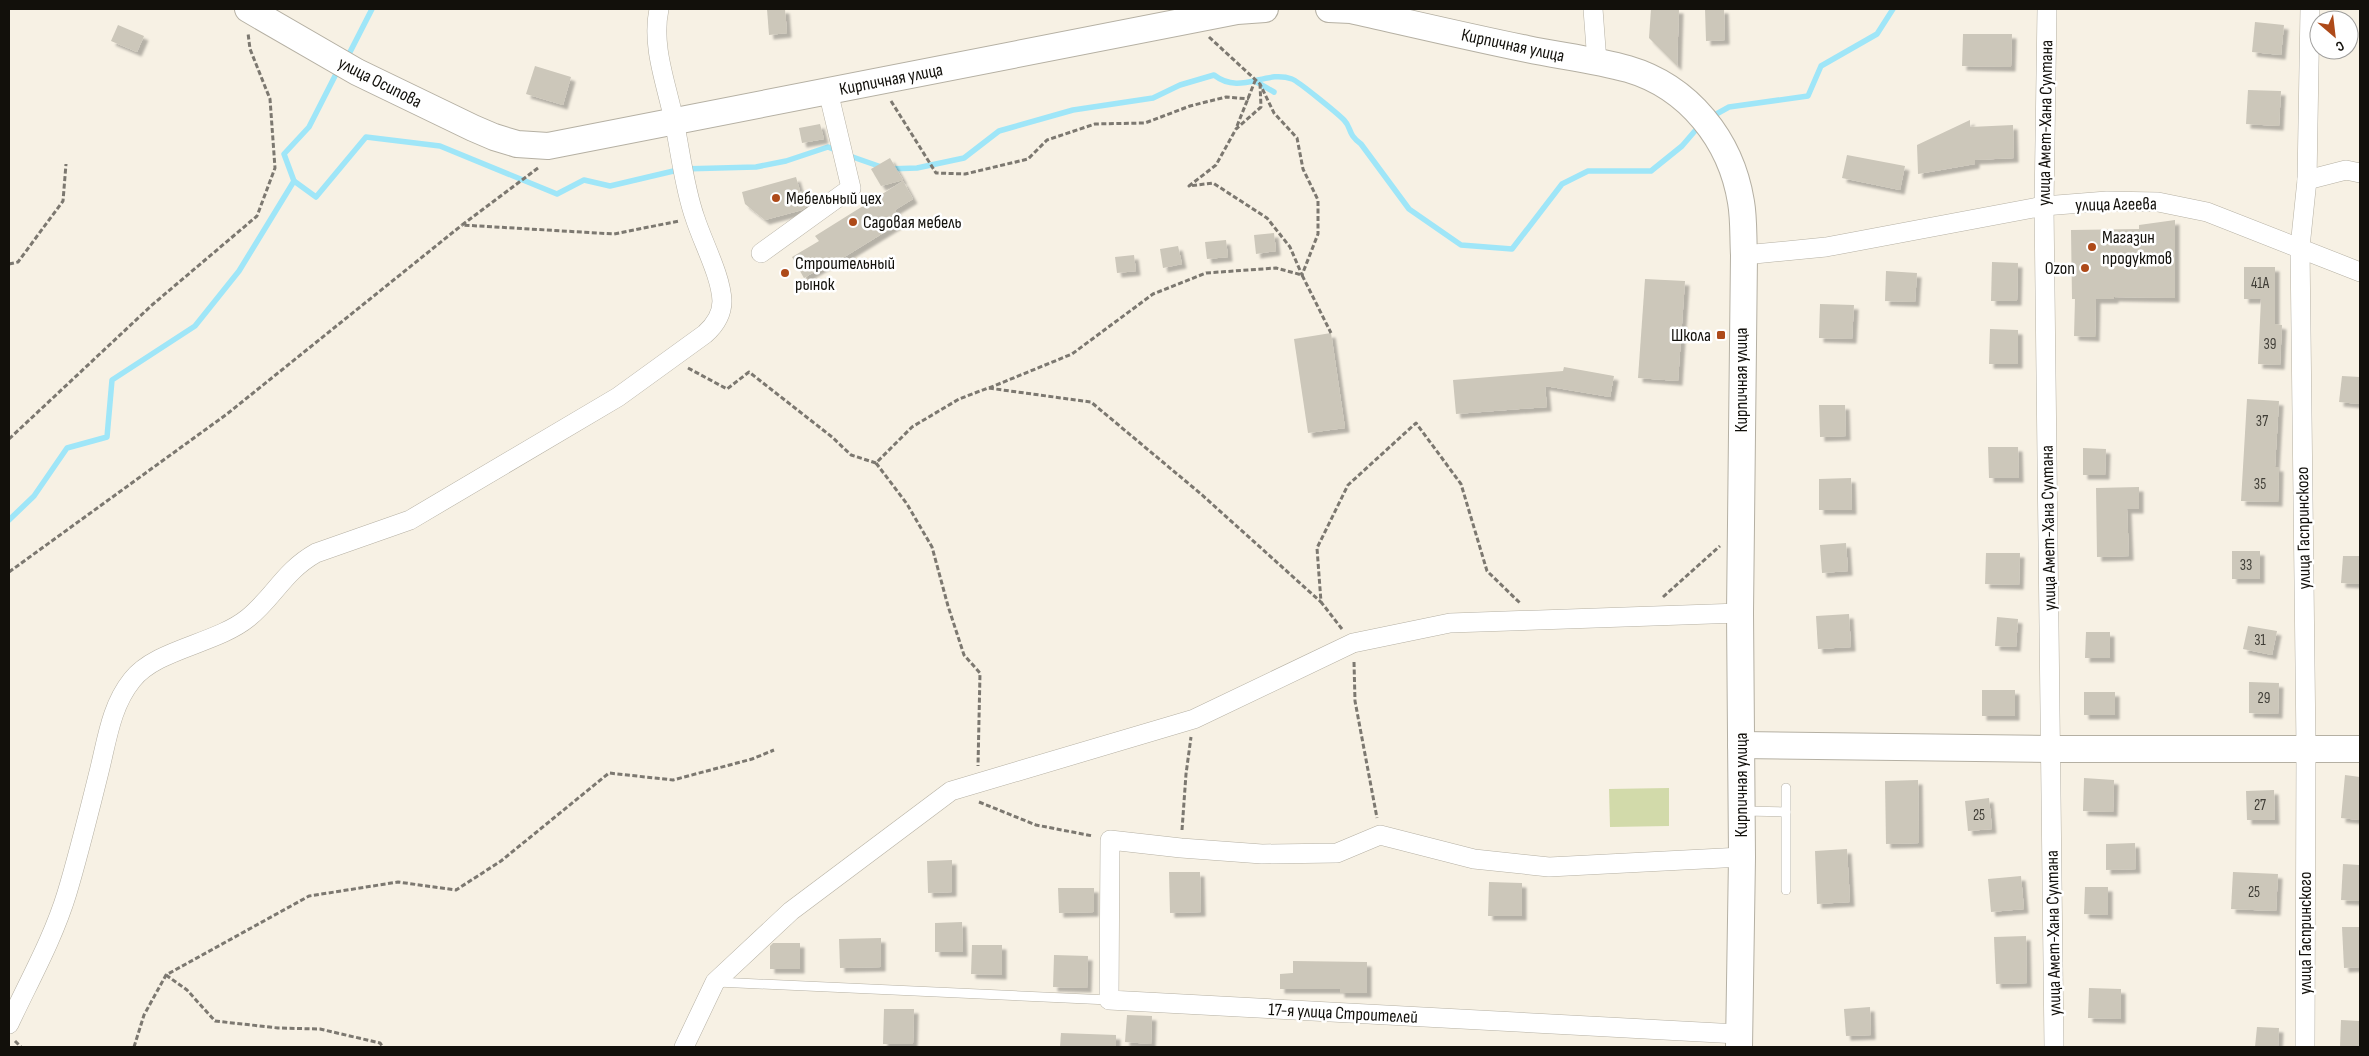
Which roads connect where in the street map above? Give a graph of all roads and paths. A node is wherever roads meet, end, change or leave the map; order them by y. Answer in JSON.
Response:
{"nodes":[{"id":1,"x":659,"y":9,"type":"edge"},
{"id":2,"x":1265,"y":9,"type":"edge"},
{"id":3,"x":1343,"y":9,"type":"edge"},
{"id":4,"x":1593,"y":9,"type":"edge"},
{"id":5,"x":2047,"y":9,"type":"edge"},
{"id":6,"x":2310,"y":9,"type":"edge"},
{"id":7,"x":1236,"y":10,"type":"edge"},
{"id":8,"x":247,"y":17,"type":"edge"},
{"id":9,"x":1202,"y":20,"type":"junction"},
{"id":10,"x":1597,"y":62,"type":"junction"},
{"id":11,"x":879,"y":81,"type":"junction"},
{"id":12,"x":1255,"y":81,"type":"junction"},
{"id":13,"x":1260,"y":84,"type":"junction"},
{"id":14,"x":828,"y":90,"type":"junction"},
{"id":15,"x":1249,"y":100,"type":"junction"},
{"id":16,"x":674,"y":120,"type":"junction"},
{"id":17,"x":1236,"y":129,"type":"junction"},
{"id":18,"x":517,"y":144,"type":"joint"},
{"id":19,"x":545,"y":163,"type":"dead end"},
{"id":20,"x":66,"y":164,"type":"dead end"},
{"id":21,"x":2360,"y":173,"type":"edge"},
{"id":22,"x":2307,"y":180,"type":"junction"},
{"id":23,"x":2044,"y":206,"type":"junction"},
{"id":24,"x":694,"y":217,"type":"junction"},
{"id":25,"x":462,"y":225,"type":"junction"},
{"id":26,"x":2300,"y":247,"type":"junction"},
{"id":27,"x":761,"y":253,"type":"dead end"},
{"id":28,"x":1744,"y":255,"type":"junction"},
{"id":29,"x":9,"y":264,"type":"edge"},
{"id":30,"x":2360,"y":272,"type":"edge"},
{"id":31,"x":1302,"y":275,"type":"junction"},
{"id":32,"x":1332,"y":333,"type":"dead end"},
{"id":33,"x":672,"y":359,"type":"junction"},
{"id":34,"x":988,"y":388,"type":"junction"},
{"id":35,"x":9,"y":439,"type":"edge"},
{"id":36,"x":1377,"y":460,"type":"dead end"},
{"id":37,"x":876,"y":462,"type":"junction"},
{"id":38,"x":1740,"y":527,"type":"junction"},
{"id":39,"x":9,"y":572,"type":"edge"},
{"id":40,"x":1321,"y":602,"type":"dead end"},
{"id":41,"x":1740,"y":613,"type":"junction"},
{"id":42,"x":1642,"y":616,"type":"junction"},
{"id":43,"x":1539,"y":620,"type":"junction"},
{"id":44,"x":1194,"y":719,"type":"junction"},
{"id":45,"x":1741,"y":745,"type":"junction"},
{"id":46,"x":2306,"y":748,"type":"junction"},
{"id":47,"x":2051,"y":749,"type":"junction"},
{"id":48,"x":2360,"y":749,"type":"edge"},
{"id":49,"x":774,"y":750,"type":"dead end"},
{"id":50,"x":979,"y":783,"type":"junction"},
{"id":51,"x":1786,"y":788,"type":"dead end"},
{"id":52,"x":951,"y":791,"type":"junction"},
{"id":53,"x":1741,"y":811,"type":"junction"},
{"id":54,"x":1786,"y":812,"type":"junction"},
{"id":55,"x":1110,"y":840,"type":"junction"},
{"id":56,"x":1181,"y":848,"type":"junction"},
{"id":57,"x":1742,"y":857,"type":"junction"},
{"id":58,"x":1786,"y":890,"type":"dead end"},
{"id":59,"x":166,"y":975,"type":"junction"},
{"id":60,"x":715,"y":982,"type":"junction"},
{"id":61,"x":1109,"y":1000,"type":"junction"},
{"id":62,"x":9,"y":1024,"type":"edge"},
{"id":63,"x":1739,"y":1041,"type":"edge"},
{"id":64,"x":134,"y":1047,"type":"edge"},
{"id":65,"x":383,"y":1047,"type":"edge"},
{"id":66,"x":684,"y":1047,"type":"edge"},
{"id":67,"x":2054,"y":1047,"type":"edge"},
{"id":68,"x":2305,"y":1047,"type":"edge"}],
"edges":[{"from":1,"to":16,"type":"street"},
{"from":2,"to":7,"type":"main road","name":"Кирпичная улица"},
{"from":3,"to":10,"type":"main road","name":"Кирпичная улица"},
{"from":4,"to":10,"type":"street"},
{"from":5,"to":23,"type":"street","name":"улица Амет-Хана Султана"},
{"from":6,"to":22,"type":"street","name":"улица Гаспринского"},
{"from":7,"to":9,"type":"main road","name":"Кирпичная улица"},
{"from":8,"to":18,"type":"main road","name":"улица Осипова"},
{"from":8,"to":35,"type":"path"},
{"from":9,"to":11,"type":"main road","name":"Кирпичная улица"},
{"from":9,"to":12,"type":"path"},
{"from":10,"to":28,"type":"main road","name":"Кирпичная улица"},
{"from":11,"to":14,"type":"main road","name":"Кирпичная улица"},
{"from":11,"to":15,"type":"path"},
{"from":12,"to":13,"type":"path"},
{"from":12,"to":15,"type":"path"},
{"from":13,"to":17,"type":"path"},
{"from":13,"to":31,"type":"path"},
{"from":14,"to":16,"type":"main road","name":"Кирпичная улица"},
{"from":14,"to":27,"type":"street"},
{"from":15,"to":17,"type":"path"},
{"from":16,"to":18,"type":"main road","name":"Кирпичная улица"},
{"from":16,"to":24,"type":"street"},
{"from":17,"to":31,"type":"path"},
{"from":19,"to":25,"type":"path"},
{"from":20,"to":29,"type":"path"},
{"from":21,"to":22,"type":"street"},
{"from":22,"to":26,"type":"street","name":"улица Гаспринского"},
{"from":23,"to":26,"type":"street","name":"улица Агеева"},
{"from":23,"to":28,"type":"street","name":"улица Агеева"},
{"from":23,"to":47,"type":"street","name":"улица Амет-Хана Султана"},
{"from":24,"to":25,"type":"path"},
{"from":24,"to":33,"type":"street"},
{"from":25,"to":39,"type":"path"},
{"from":26,"to":30,"type":"street","name":"улица Агеева"},
{"from":26,"to":46,"type":"street","name":"улица Гаспринского"},
{"from":28,"to":38,"type":"main road","name":"Кирпичная улица"},
{"from":31,"to":32,"type":"path"},
{"from":31,"to":34,"type":"path"},
{"from":33,"to":37,"type":"path"},
{"from":33,"to":62,"type":"street"},
{"from":34,"to":37,"type":"path"},
{"from":34,"to":40,"type":"path"},
{"from":36,"to":43,"type":"path"},
{"from":37,"to":50,"type":"path"},
{"from":38,"to":41,"type":"main road","name":"Кирпичная улица"},
{"from":38,"to":42,"type":"path"},
{"from":41,"to":42,"type":"street"},
{"from":41,"to":45,"type":"main road","name":"Кирпичная улица"},
{"from":42,"to":43,"type":"street"},
{"from":43,"to":44,"type":"street"},
{"from":44,"to":50,"type":"street"},
{"from":44,"to":56,"type":"path"},
{"from":45,"to":47,"type":"main road"},
{"from":45,"to":53,"type":"main road","name":"Кирпичная улица"},
{"from":46,"to":47,"type":"main road"},
{"from":46,"to":48,"type":"main road"},
{"from":46,"to":68,"type":"street","name":"улица Гаспринского"},
{"from":47,"to":67,"type":"street","name":"улица Амет-Хана Султана"},
{"from":49,"to":59,"type":"path"},
{"from":50,"to":52,"type":"street"},
{"from":51,"to":54,"type":"lane"},
{"from":52,"to":55,"type":"path"},
{"from":52,"to":60,"type":"street"},
{"from":53,"to":54,"type":"lane"},
{"from":53,"to":57,"type":"main road","name":"Кирпичная улица"},
{"from":54,"to":58,"type":"lane"},
{"from":55,"to":56,"type":"street"},
{"from":55,"to":61,"type":"street"},
{"from":56,"to":57,"type":"street"},
{"from":57,"to":63,"type":"main road","name":"Кирпичная улица"},
{"from":59,"to":64,"type":"path"},
{"from":59,"to":65,"type":"path"},
{"from":60,"to":61,"type":"lane"},
{"from":60,"to":66,"type":"street"},
{"from":61,"to":63,"type":"street","name":"17-я улица Строителей"}]}
